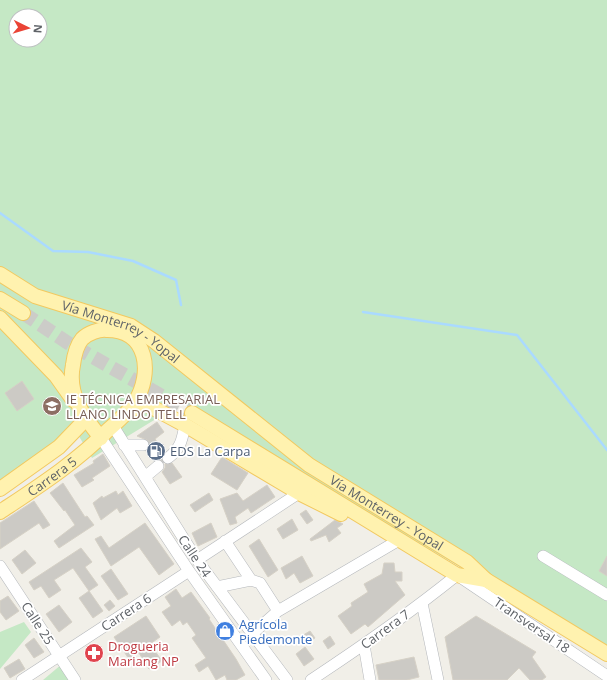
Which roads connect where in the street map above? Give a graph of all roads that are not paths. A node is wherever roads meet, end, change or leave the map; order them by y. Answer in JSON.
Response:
{"nodes":[{"id":1,"x":0,"y":274,"type":"edge"},
{"id":2,"x":35,"y":296,"type":"junction"},
{"id":3,"x":0,"y":299,"type":"edge"},
{"id":4,"x":23,"y":313,"type":"tunnel mouth"},
{"id":5,"x":0,"y":318,"type":"edge"},
{"id":6,"x":115,"y":330,"type":"junction"},
{"id":7,"x":136,"y":342,"type":"junction"},
{"id":8,"x":78,"y":407,"type":"junction"},
{"id":9,"x":128,"y":411,"type":"junction"},
{"id":10,"x":192,"y":413,"type":"tunnel mouth"},
{"id":11,"x":86,"y":419,"type":"junction"},
{"id":12,"x":184,"y":425,"type":"junction"},
{"id":13,"x":113,"y":426,"type":"junction"},
{"id":14,"x":101,"y":438,"type":"junction"},
{"id":15,"x":124,"y":445,"type":"junction"},
{"id":16,"x":143,"y":445,"type":"tunnel mouth"},
{"id":17,"x":168,"y":458,"type":"dead end"},
{"id":18,"x":309,"y":465,"type":"junction"},
{"id":19,"x":158,"y":466,"type":"dead end"},
{"id":20,"x":145,"y":477,"type":"junction"},
{"id":21,"x":1,"y":487,"type":"edge"},
{"id":22,"x":299,"y":493,"type":"junction"},
{"id":23,"x":0,"y":512,"type":"edge"},
{"id":24,"x":364,"y":520,"type":"junction"},
{"id":25,"x":399,"y":540,"type":"junction"},
{"id":26,"x":225,"y":541,"type":"junction"},
{"id":27,"x":543,"y":556,"type":"dead end"},
{"id":28,"x":197,"y":560,"type":"junction"},
{"id":29,"x":0,"y":567,"type":"edge"},
{"id":30,"x":189,"y":571,"type":"junction"},
{"id":31,"x":457,"y":575,"type":"junction"},
{"id":32,"x":250,"y":580,"type":"junction"},
{"id":33,"x":486,"y":580,"type":"junction"},
{"id":34,"x":217,"y":587,"type":"junction"},
{"id":35,"x":607,"y":595,"type":"edge"},
{"id":36,"x":422,"y":603,"type":"junction"},
{"id":37,"x":278,"y":611,"type":"junction"},
{"id":38,"x":252,"y":634,"type":"junction"},
{"id":39,"x":364,"y":645,"type":"junction"},
{"id":40,"x":607,"y":654,"type":"edge"},
{"id":41,"x":59,"y":656,"type":"junction"},
{"id":42,"x":607,"y":676,"type":"edge"},
{"id":43,"x":22,"y":680,"type":"edge"},
{"id":44,"x":75,"y":680,"type":"edge"},
{"id":45,"x":266,"y":680,"type":"edge"},
{"id":46,"x":287,"y":680,"type":"edge"},
{"id":47,"x":311,"y":680,"type":"edge"},
{"id":48,"x":370,"y":680,"type":"edge"},
{"id":49,"x":438,"y":680,"type":"edge"}],
"edges":[{"from":1,"to":2,"type":"main road","name":"Vía Monterrey - Yopal"},
{"from":2,"to":6,"type":"main road"},
{"from":2,"to":18,"type":"main road","name":"Vía Monterrey - Yopal"},
{"from":3,"to":4,"type":"main road"},
{"from":5,"to":8,"type":"main road"},
{"from":6,"to":7,"type":"main road"},
{"from":6,"to":8,"type":"main road"},
{"from":7,"to":9,"type":"main road"},
{"from":7,"to":18,"type":"main road"},
{"from":8,"to":11,"type":"main road"},
{"from":9,"to":12,"type":"main road"},
{"from":9,"to":13,"type":"main road"},
{"from":10,"to":24,"type":"main road","name":"Vía Monterrey - Yopal"},
{"from":11,"to":14,"type":"main road"},
{"from":11,"to":21,"type":"main road","name":"Carrera 5"},
{"from":12,"to":17,"type":"street"},
{"from":12,"to":22,"type":"main road"},
{"from":13,"to":14,"type":"main road"},
{"from":13,"to":15,"type":"street","name":"Calle 24"},
{"from":14,"to":23,"type":"main road","name":"Carrera 5"},
{"from":14,"to":30,"type":"street","name":"Calle 24"},
{"from":15,"to":16,"type":"street"},
{"from":15,"to":20,"type":"street","name":"Calle 24"},
{"from":18,"to":33,"type":"main road","name":"Vía Monterrey - Yopal"},
{"from":19,"to":20,"type":"street"},
{"from":20,"to":28,"type":"street","name":"Calle 24"},
{"from":22,"to":24,"type":"main road"},
{"from":22,"to":26,"type":"street"},
{"from":24,"to":25,"type":"main road","name":"Vía Monterrey - Yopal"},
{"from":25,"to":31,"type":"main road","name":"Vía Monterrey - Yopal"},
{"from":25,"to":37,"type":"street"},
{"from":26,"to":28,"type":"street"},
{"from":26,"to":32,"type":"street"},
{"from":27,"to":35,"type":"street"},
{"from":28,"to":34,"type":"street","name":"Calle 24"},
{"from":29,"to":41,"type":"street","name":"Calle 25"},
{"from":30,"to":41,"type":"street","name":"Carrera 6"},
{"from":30,"to":45,"type":"street","name":"Calle 24"},
{"from":31,"to":33,"type":"main road","name":"Vía Monterrey - Yopal"},
{"from":31,"to":36,"type":"street","name":"Carrera 7"},
{"from":31,"to":42,"type":"street","name":"Transversal 18"},
{"from":32,"to":34,"type":"street"},
{"from":32,"to":37,"type":"street"},
{"from":33,"to":40,"type":"main road"},
{"from":34,"to":38,"type":"street","name":"Calle 24"},
{"from":36,"to":39,"type":"street","name":"Carrera 7"},
{"from":36,"to":49,"type":"street"},
{"from":37,"to":38,"type":"street"},
{"from":38,"to":46,"type":"street","name":"Calle 24"},
{"from":39,"to":47,"type":"street","name":"Carrera 7"},
{"from":39,"to":48,"type":"street"},
{"from":41,"to":43,"type":"street","name":"Carrera 6"},
{"from":41,"to":44,"type":"street","name":"Calle 25"}]}
